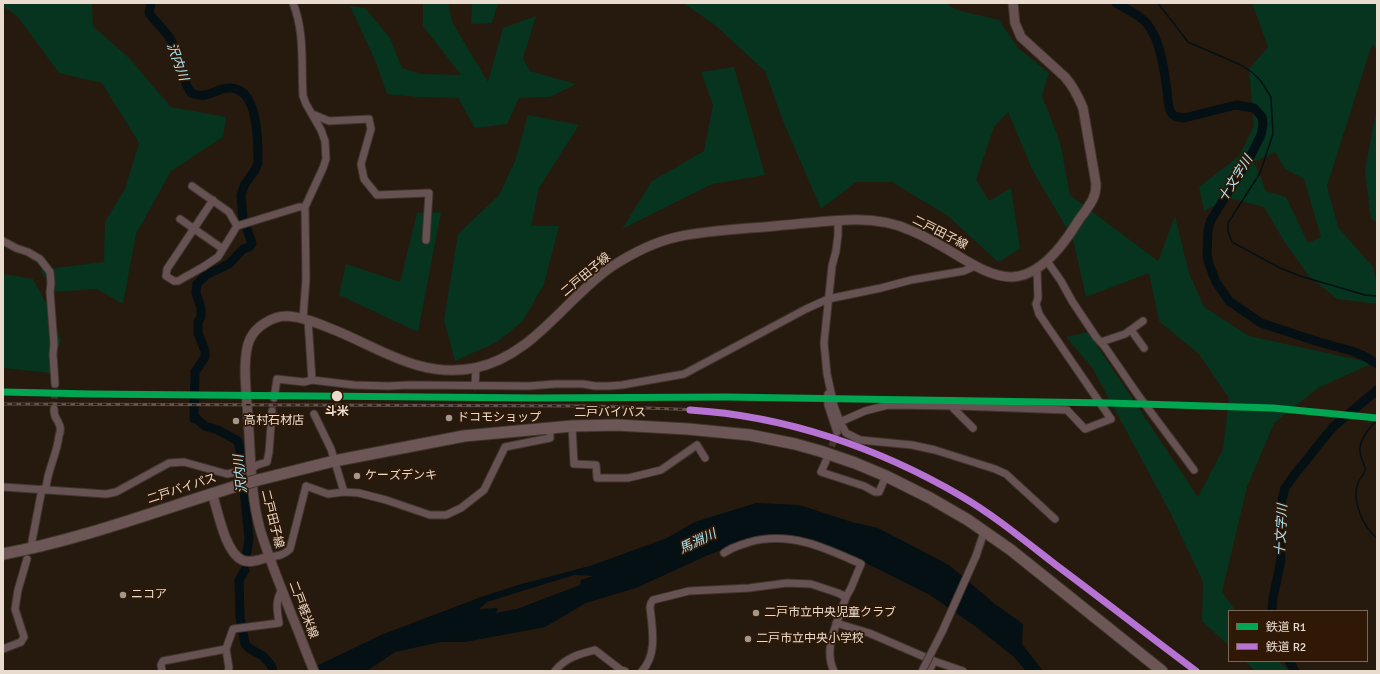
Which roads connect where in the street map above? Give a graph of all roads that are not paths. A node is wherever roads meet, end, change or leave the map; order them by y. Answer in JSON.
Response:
{"nodes":[{"id":1,"x":293,"y":3,"type":"edge"},
{"id":2,"x":1013,"y":3,"type":"edge"},
{"id":3,"x":312,"y":114,"type":"junction"},
{"id":4,"x":192,"y":186,"type":"dead end"},
{"id":5,"x":213,"y":200,"type":"junction"},
{"id":6,"x":305,"y":207,"type":"junction"},
{"id":7,"x":180,"y":219,"type":"dead end"},
{"id":8,"x":838,"y":221,"type":"junction"},
{"id":9,"x":237,"y":226,"type":"junction"},
{"id":10,"x":195,"y":229,"type":"junction"},
{"id":11,"x":426,"y":240,"type":"dead end"},
{"id":12,"x":3,"y":241,"type":"edge"},
{"id":13,"x":223,"y":249,"type":"junction"},
{"id":14,"x":1047,"y":261,"type":"junction"},
{"id":15,"x":975,"y":266,"type":"junction"},
{"id":16,"x":1037,"y":270,"type":"junction"},
{"id":17,"x":828,"y":300,"type":"junction"},
{"id":18,"x":305,"y":319,"type":"junction"},
{"id":19,"x":1143,"y":321,"type":"dead end"},
{"id":20,"x":1131,"y":330,"type":"junction"},
{"id":21,"x":1101,"y":342,"type":"junction"},
{"id":22,"x":1144,"y":348,"type":"dead end"},
{"id":23,"x":476,"y":368,"type":"junction"},
{"id":24,"x":312,"y":380,"type":"junction"},
{"id":25,"x":828,"y":382,"type":"junction"},
{"id":26,"x":55,"y":384,"type":"tunnel mouth"},
{"id":27,"x":476,"y":386,"type":"junction"},
{"id":28,"x":274,"y":398,"type":"tunnel mouth"},
{"id":29,"x":950,"y":406,"type":"junction"},
{"id":30,"x":54,"y":409,"type":"tunnel mouth"},
{"id":31,"x":272,"y":411,"type":"tunnel mouth"},
{"id":32,"x":314,"y":414,"type":"dead end"},
{"id":33,"x":840,"y":422,"type":"junction"},
{"id":34,"x":572,"y":426,"type":"junction"},
{"id":35,"x":550,"y":428,"type":"junction"},
{"id":36,"x":972,"y":428,"type":"dead end"},
{"id":37,"x":837,"y":432,"type":"tunnel mouth"},
{"id":38,"x":705,"y":458,"type":"dead end"},
{"id":39,"x":334,"y":461,"type":"junction"},
{"id":40,"x":826,"y":461,"type":"tunnel mouth"},
{"id":41,"x":251,"y":469,"type":"junction"},
{"id":42,"x":1194,"y":470,"type":"dead end"},
{"id":43,"x":886,"y":476,"type":"junction"},
{"id":44,"x":3,"y":487,"type":"edge"},
{"id":45,"x":44,"y":489,"type":"junction"},
{"id":46,"x":344,"y":492,"type":"junction"},
{"id":47,"x":212,"y":493,"type":"junction"},
{"id":48,"x":1054,"y":519,"type":"dead end"},
{"id":49,"x":984,"y":532,"type":"junction"},
{"id":50,"x":32,"y":542,"type":"dead end"},
{"id":51,"x":724,"y":553,"type":"dead end"},
{"id":52,"x":3,"y":554,"type":"edge"},
{"id":53,"x":269,"y":557,"type":"junction"},
{"id":54,"x":27,"y":559,"type":"dead end"},
{"id":55,"x":282,"y":590,"type":"junction"},
{"id":56,"x":846,"y":598,"type":"junction"},
{"id":57,"x":836,"y":623,"type":"junction"},
{"id":58,"x":3,"y":649,"type":"edge"},
{"id":59,"x":226,"y":649,"type":"junction"},
{"id":60,"x":934,"y":661,"type":"junction"},
{"id":61,"x":162,"y":671,"type":"edge"},
{"id":62,"x":228,"y":671,"type":"edge"},
{"id":63,"x":314,"y":671,"type":"edge"},
{"id":64,"x":555,"y":671,"type":"edge"},
{"id":65,"x":625,"y":671,"type":"edge"},
{"id":66,"x":642,"y":671,"type":"edge"},
{"id":67,"x":834,"y":671,"type":"edge"},
{"id":68,"x":922,"y":671,"type":"edge"},
{"id":69,"x":929,"y":671,"type":"edge"},
{"id":70,"x":963,"y":671,"type":"edge"},
{"id":71,"x":1162,"y":671,"type":"edge"}],
"edges":[{"from":1,"to":3,"type":"street"},
{"from":2,"to":14,"type":"main road","name":"二戸田子線"},
{"from":3,"to":6,"type":"street"},
{"from":3,"to":11,"type":"street"},
{"from":4,"to":5,"type":"street"},
{"from":5,"to":9,"type":"street"},
{"from":5,"to":10,"type":"street"},
{"from":6,"to":9,"type":"street"},
{"from":6,"to":18,"type":"street"},
{"from":7,"to":10,"type":"street"},
{"from":8,"to":15,"type":"main road","name":"二戸田子線"},
{"from":8,"to":17,"type":"street"},
{"from":8,"to":23,"type":"main road","name":"二戸田子線"},
{"from":9,"to":13,"type":"street"},
{"from":10,"to":13,"type":"street"},
{"from":10,"to":13,"type":"street"},
{"from":12,"to":26,"type":"street"},
{"from":14,"to":16,"type":"main road","name":"二戸田子線"},
{"from":14,"to":21,"type":"street"},
{"from":15,"to":16,"type":"main road","name":"二戸田子線"},
{"from":15,"to":17,"type":"street"},
{"from":16,"to":29,"type":"street"},
{"from":17,"to":25,"type":"street"},
{"from":17,"to":27,"type":"street"},
{"from":18,"to":23,"type":"main road","name":"二戸田子線"},
{"from":18,"to":24,"type":"street"},
{"from":18,"to":41,"type":"main road","name":"二戸田子線"},
{"from":19,"to":20,"type":"street"},
{"from":20,"to":21,"type":"street"},
{"from":20,"to":22,"type":"street"},
{"from":21,"to":42,"type":"street"},
{"from":23,"to":27,"type":"street"},
{"from":24,"to":27,"type":"street"},
{"from":24,"to":28,"type":"street"},
{"from":25,"to":33,"type":"street"},
{"from":25,"to":37,"type":"street"},
{"from":29,"to":33,"type":"street"},
{"from":29,"to":36,"type":"street"},
{"from":30,"to":45,"type":"street"},
{"from":31,"to":41,"type":"street"},
{"from":32,"to":39,"type":"street"},
{"from":33,"to":48,"type":"street"},
{"from":34,"to":35,"type":"highway","name":"二戸バイパス"},
{"from":34,"to":38,"type":"street"},
{"from":34,"to":43,"type":"highway","name":"二戸バイパス"},
{"from":35,"to":39,"type":"highway","name":"二戸バイパス"},
{"from":35,"to":46,"type":"street"},
{"from":39,"to":46,"type":"street"},
{"from":39,"to":47,"type":"highway","name":"二戸バイパス","bridge":true},
{"from":40,"to":43,"type":"street"},
{"from":41,"to":45,"type":"street"},
{"from":41,"to":53,"type":"main road","name":"二戸田子線"},
{"from":43,"to":49,"type":"highway","name":"二戸バイパス"},
{"from":44,"to":45,"type":"street"},
{"from":45,"to":50,"type":"street"},
{"from":46,"to":53,"type":"street"},
{"from":47,"to":52,"type":"highway","name":"二戸バイパス"},
{"from":47,"to":53,"type":"main road","name":"二戸田子線"},
{"from":49,"to":68,"type":"street","bridge":true},
{"from":49,"to":71,"type":"highway","name":"二戸バイパス"},
{"from":51,"to":56,"type":"street"},
{"from":53,"to":55,"type":"main road","name":"二戸軽米線"},
{"from":54,"to":58,"type":"street"},
{"from":55,"to":59,"type":"street"},
{"from":55,"to":63,"type":"main road","name":"二戸軽米線"},
{"from":56,"to":57,"type":"street"},
{"from":56,"to":66,"type":"street"},
{"from":57,"to":60,"type":"street"},
{"from":57,"to":67,"type":"street"},
{"from":59,"to":61,"type":"street"},
{"from":59,"to":62,"type":"street"},
{"from":60,"to":69,"type":"street"},
{"from":60,"to":70,"type":"street"},
{"from":64,"to":65,"type":"street"}]}
